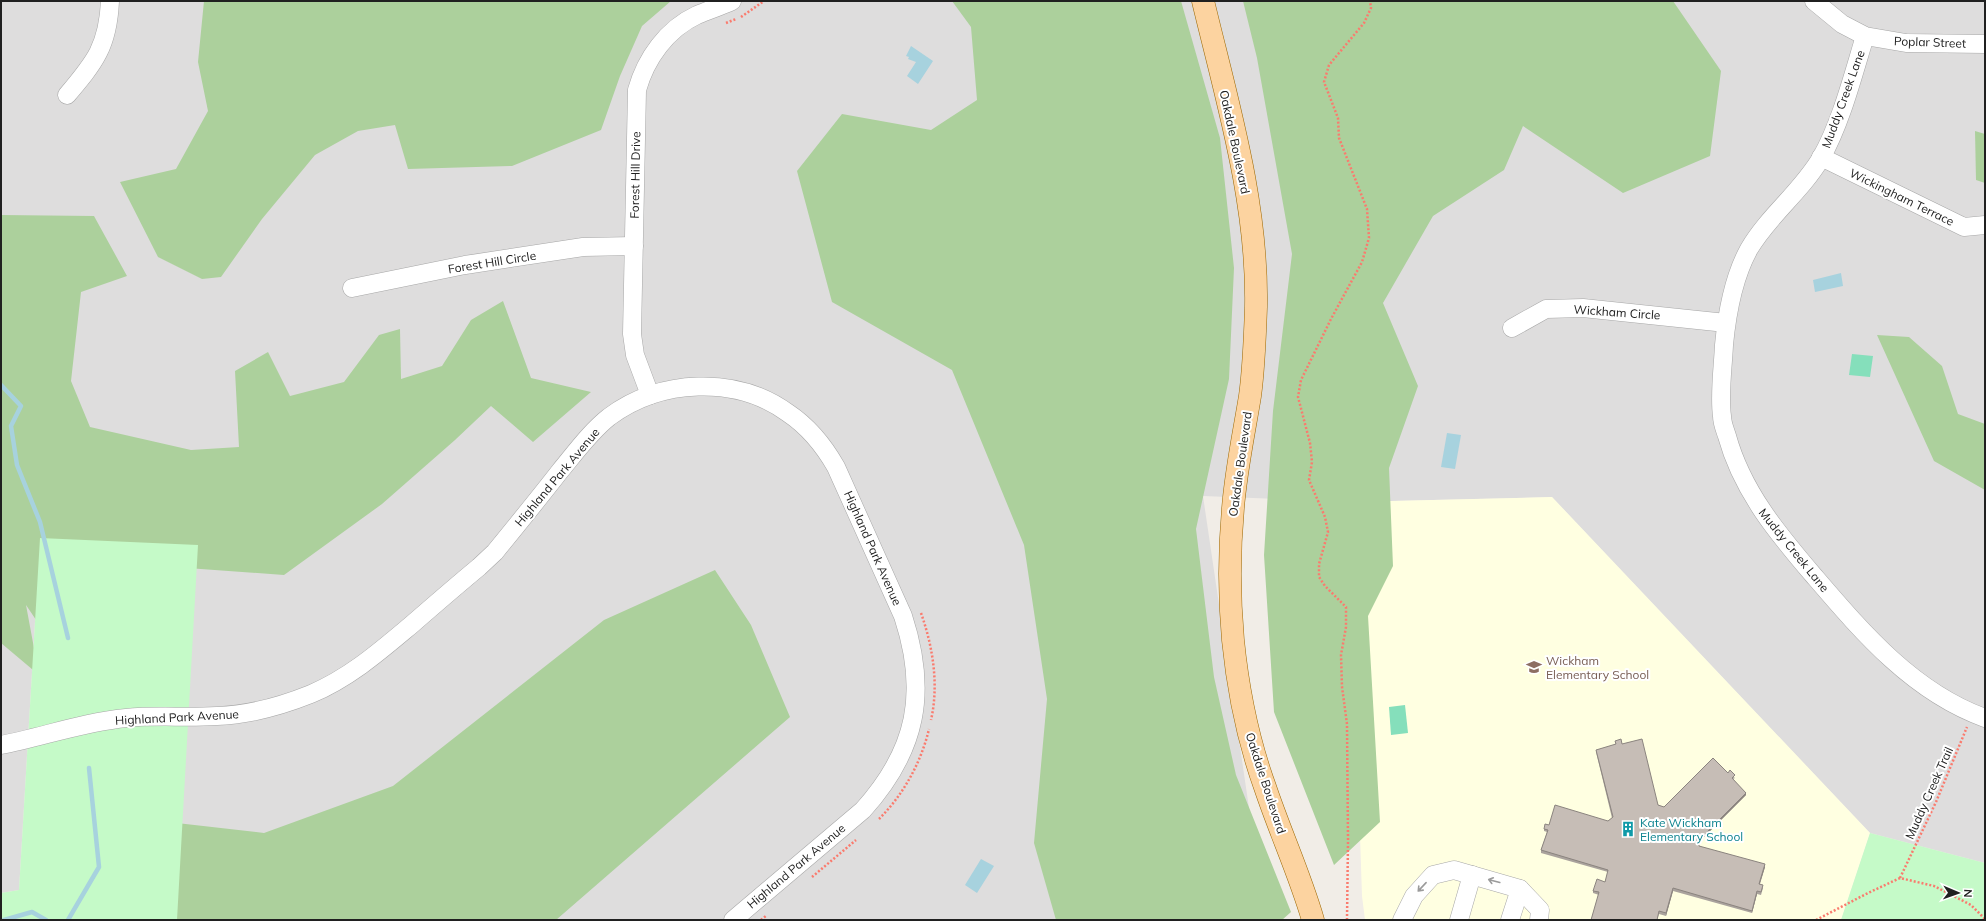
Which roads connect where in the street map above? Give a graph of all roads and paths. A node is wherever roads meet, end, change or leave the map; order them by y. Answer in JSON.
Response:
{"nodes":[{"id":1,"x":110,"y":1,"type":"edge"},
{"id":2,"x":732,"y":1,"type":"edge"},
{"id":3,"x":764,"y":1,"type":"edge"},
{"id":4,"x":1203,"y":1,"type":"edge"},
{"id":5,"x":1370,"y":1,"type":"edge"},
{"id":6,"x":1814,"y":1,"type":"edge"},
{"id":7,"x":725,"y":24,"type":"dead end"},
{"id":8,"x":1865,"y":36,"type":"junction"},
{"id":9,"x":1985,"y":44,"type":"edge"},
{"id":10,"x":67,"y":95,"type":"dead end"},
{"id":11,"x":1821,"y":157,"type":"junction"},
{"id":12,"x":1985,"y":225,"type":"edge"},
{"id":13,"x":634,"y":246,"type":"junction"},
{"id":14,"x":352,"y":288,"type":"dead end"},
{"id":15,"x":1726,"y":323,"type":"junction"},
{"id":16,"x":1512,"y":328,"type":"dead end"},
{"id":17,"x":650,"y":395,"type":"junction"},
{"id":18,"x":920,"y":610,"type":"dead end"},
{"id":19,"x":1978,"y":716,"type":"edge"},
{"id":20,"x":1,"y":744,"type":"edge"},
{"id":21,"x":874,"y":824,"type":"dead end"},
{"id":22,"x":860,"y":836,"type":"dead end"},
{"id":23,"x":1472,"y":875,"type":"junction"},
{"id":24,"x":1900,"y":878,"type":"junction"},
{"id":25,"x":808,"y":881,"type":"dead end"},
{"id":26,"x":1520,"y":888,"type":"junction"},
{"id":27,"x":773,"y":910,"type":"dead end"},
{"id":28,"x":1985,"y":919,"type":"edge"},
{"id":29,"x":733,"y":920,"type":"edge"},
{"id":30,"x":761,"y":920,"type":"edge"},
{"id":31,"x":1313,"y":920,"type":"edge"},
{"id":32,"x":1347,"y":920,"type":"edge"},
{"id":33,"x":1402,"y":920,"type":"edge"},
{"id":34,"x":1459,"y":920,"type":"edge"},
{"id":35,"x":1510,"y":920,"type":"edge"},
{"id":36,"x":1538,"y":920,"type":"edge"},
{"id":37,"x":1816,"y":920,"type":"edge"}],
"edges":[{"from":1,"to":10,"type":"street"},
{"from":2,"to":13,"type":"street","name":"Forest Hill Drive"},
{"from":3,"to":7,"type":"path"},
{"from":4,"to":31,"type":"main road","name":"Oakdale Boulevard"},
{"from":5,"to":32,"type":"path"},
{"from":6,"to":8,"type":"street","name":"Poplar Street"},
{"from":8,"to":9,"type":"street","name":"Poplar Street"},
{"from":8,"to":11,"type":"street","name":"Muddy Creek Lane"},
{"from":11,"to":12,"type":"street","name":"Wickingham Terrace"},
{"from":11,"to":15,"type":"street","name":"Muddy Creek Lane"},
{"from":13,"to":14,"type":"street","name":"Forest Hill Circle"},
{"from":13,"to":17,"type":"street","name":"Forest Hill Drive"},
{"from":15,"to":16,"type":"street","name":"Wickham Circle"},
{"from":15,"to":19,"type":"street","name":"Muddy Creek Lane"},
{"from":17,"to":20,"type":"street","name":"Highland Park Avenue"},
{"from":17,"to":29,"type":"street","name":"Highland Park Avenue"},
{"from":18,"to":21,"type":"path"},
{"from":19,"to":24,"type":"path","name":"Muddy Creek Trail"},
{"from":22,"to":25,"type":"path"},
{"from":26,"to":23,"type":"street","one_way":true},
{"from":23,"to":33,"type":"street","one_way":true},
{"from":23,"to":34,"type":"street"},
{"from":24,"to":28,"type":"path"},
{"from":24,"to":37,"type":"path"},
{"from":26,"to":35,"type":"street"},
{"from":26,"to":36,"type":"street"},
{"from":27,"to":30,"type":"path"}]}
